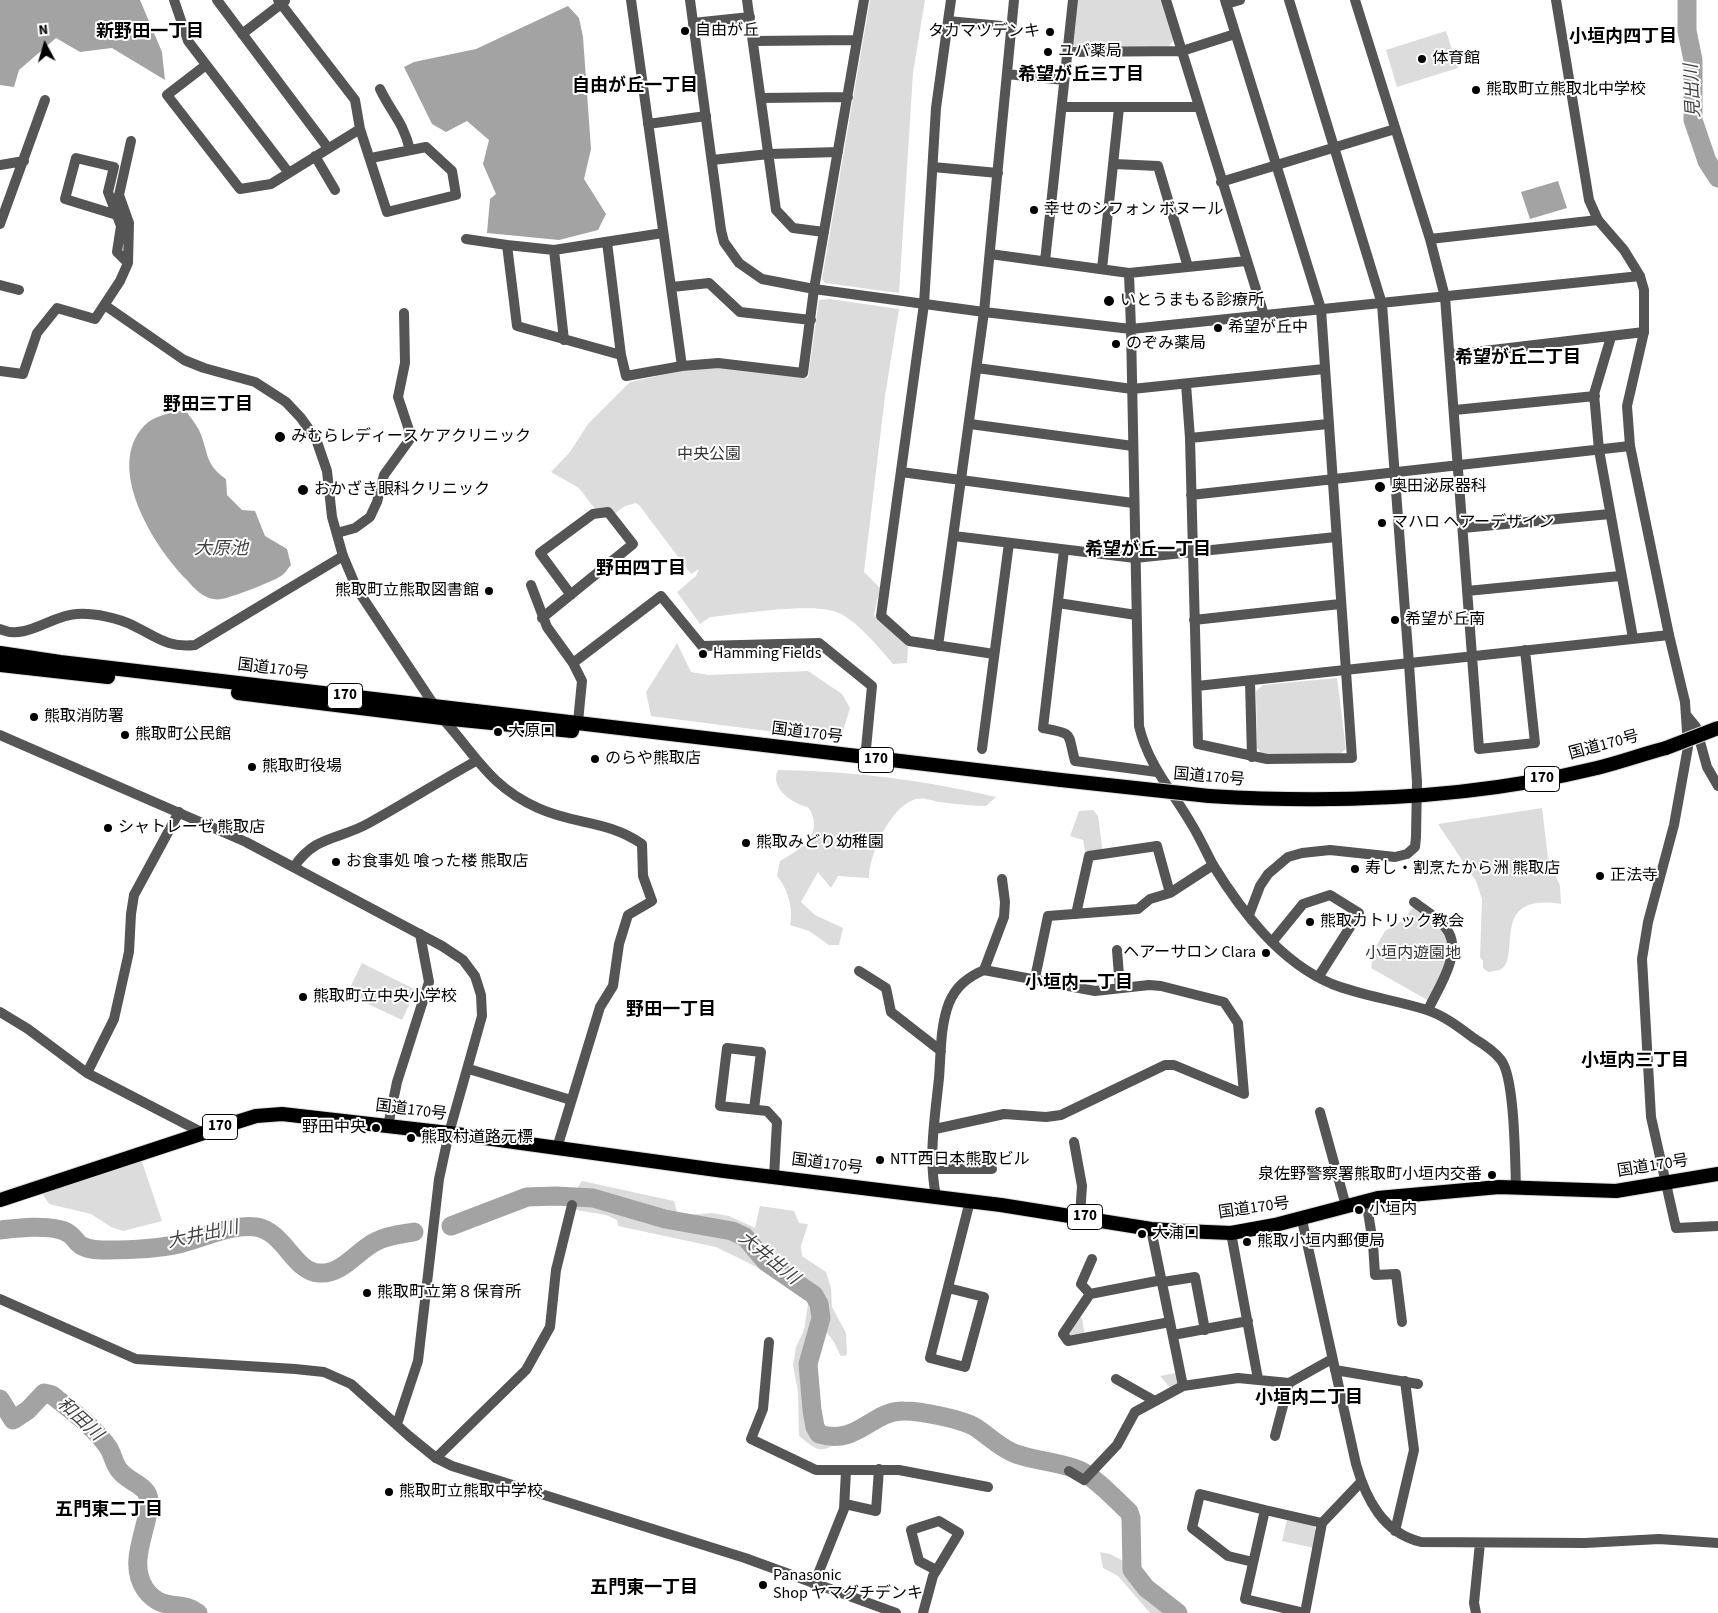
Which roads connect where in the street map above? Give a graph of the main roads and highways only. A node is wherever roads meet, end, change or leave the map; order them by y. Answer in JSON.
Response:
{"nodes":[{"id":1,"x":0,"y":653,"type":"edge"},
{"id":2,"x":0,"y":665,"type":"edge"},
{"id":3,"x":1718,"y":728,"type":"edge"},
{"id":4,"x":690,"y":738,"type":"junction"},
{"id":5,"x":1718,"y":1174,"type":"edge"},
{"id":6,"x":0,"y":1200,"type":"edge"}],
"edges":[{"from":1,"to":4,"type":"highway","name":"国道170号","number":"170"},
{"from":2,"to":4,"type":"highway","name":"国道170号","number":"170"},
{"from":3,"to":4,"type":"highway","name":"国道170号","number":"170","bridge":true},
{"from":5,"to":6,"type":"highway","name":"国道170号","number":"170"}]}
